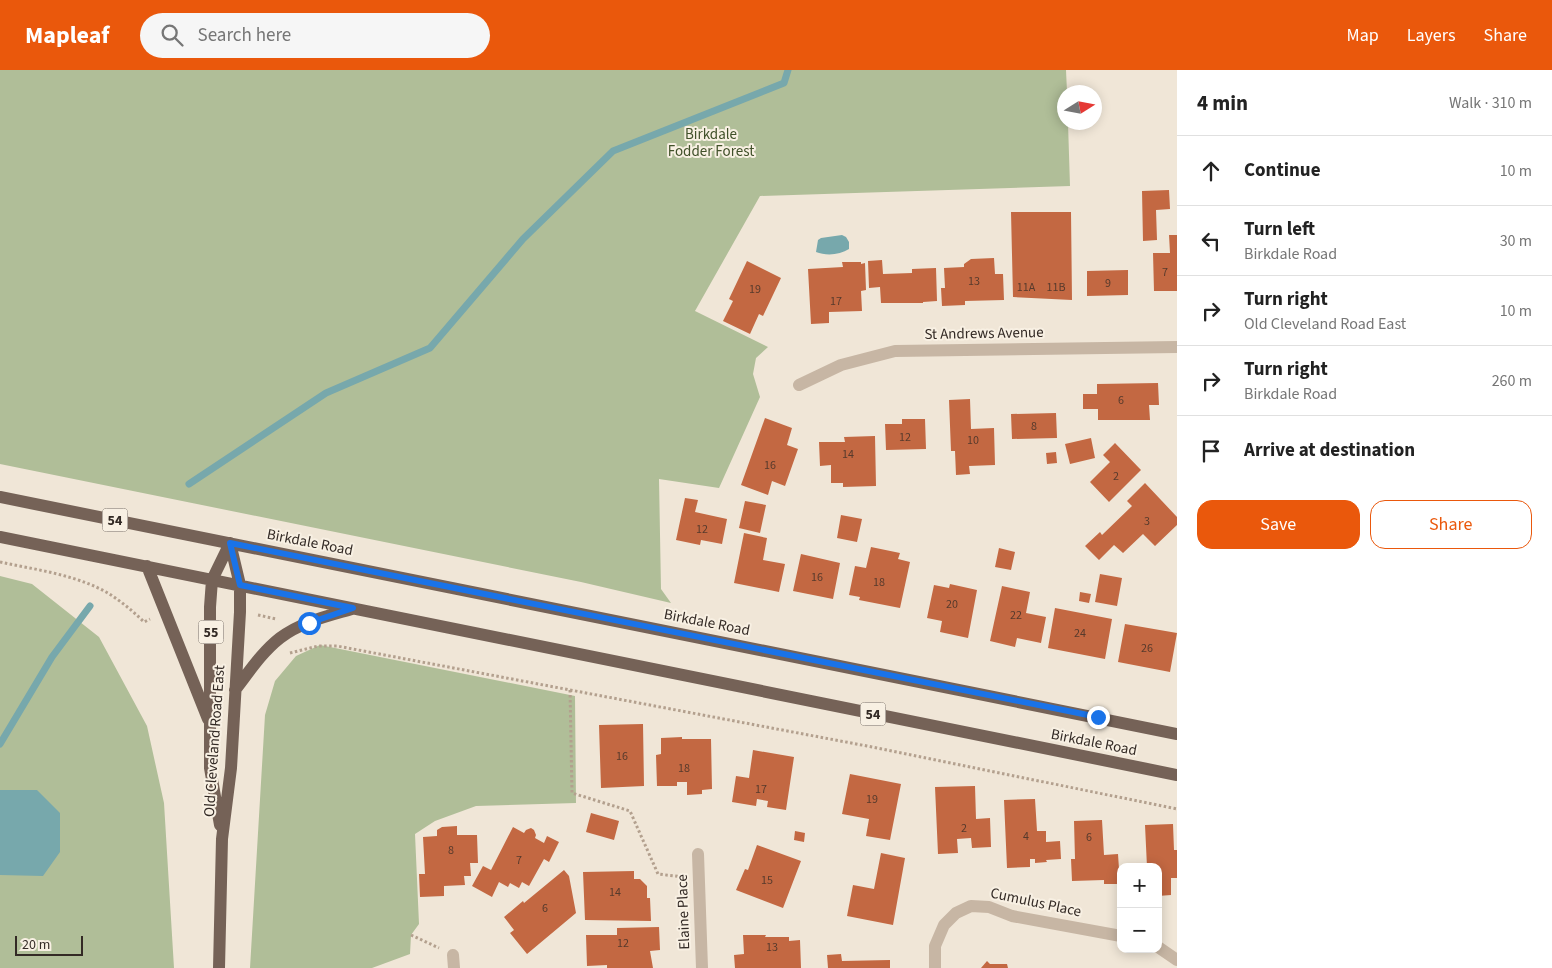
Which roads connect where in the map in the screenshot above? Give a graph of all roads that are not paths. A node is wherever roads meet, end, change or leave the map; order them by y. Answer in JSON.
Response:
{"nodes":[{"id":1,"x":1177,"y":347,"type":"edge"},
{"id":2,"x":798,"y":385,"type":"dead end"},
{"id":3,"x":0,"y":496,"type":"edge"},
{"id":4,"x":0,"y":536,"type":"edge"},
{"id":5,"x":230,"y":543,"type":"junction"},
{"id":6,"x":147,"y":566,"type":"junction"},
{"id":7,"x":212,"y":580,"type":"junction"},
{"id":8,"x":240,"y":585,"type":"junction"},
{"id":9,"x":353,"y":608,"type":"junction"},
{"id":10,"x":235,"y":690,"type":"junction"},
{"id":11,"x":211,"y":725,"type":"junction"},
{"id":12,"x":1177,"y":734,"type":"edge"},
{"id":13,"x":1177,"y":775,"type":"edge"},
{"id":14,"x":222,"y":839,"type":"junction"},
{"id":15,"x":698,"y":854,"type":"dead end"},
{"id":16,"x":1117,"y":935,"type":"edge"},
{"id":17,"x":1162,"y":950,"type":"edge"},
{"id":18,"x":1177,"y":960,"type":"edge"},
{"id":19,"x":219,"y":968,"type":"edge"},
{"id":20,"x":702,"y":968,"type":"edge"},
{"id":21,"x":935,"y":968,"type":"edge"}],
"edges":[{"from":1,"to":2,"type":"street","name":"St Andrews Avenue"},
{"from":3,"to":5,"type":"main road","number":"54"},
{"from":4,"to":6,"type":"main road","number":"54"},
{"from":5,"to":7,"type":"main road","name":"Old Cleveland Road East","number":"55"},
{"from":5,"to":8,"type":"main road","name":"Old Cleveland Road East","number":"55"},
{"from":5,"to":12,"type":"main road","name":"Birkdale Road","number":"54"},
{"from":6,"to":7,"type":"main road","number":"54"},
{"from":6,"to":11,"type":"main road"},
{"from":7,"to":8,"type":"main road","number":"54"},
{"from":7,"to":11,"type":"main road","name":"Old Cleveland Road East","number":"55"},
{"from":8,"to":9,"type":"main road","name":"Birkdale Road","number":"54"},
{"from":8,"to":10,"type":"main road","name":"Old Cleveland Road East","number":"55"},
{"from":9,"to":10,"type":"main road"},
{"from":9,"to":13,"type":"main road","name":"Birkdale Road","number":"54"},
{"from":10,"to":14,"type":"main road","name":"Old Cleveland Road East","number":"55"},
{"from":11,"to":14,"type":"main road","name":"Old Cleveland Road East","number":"55"},
{"from":14,"to":19,"type":"main road","name":"Old Cleveland Road East","number":"55"},
{"from":15,"to":20,"type":"street","name":"Elaine Place"},
{"from":16,"to":21,"type":"street","name":"Cumulus Place"},
{"from":17,"to":18,"type":"street"}]}
